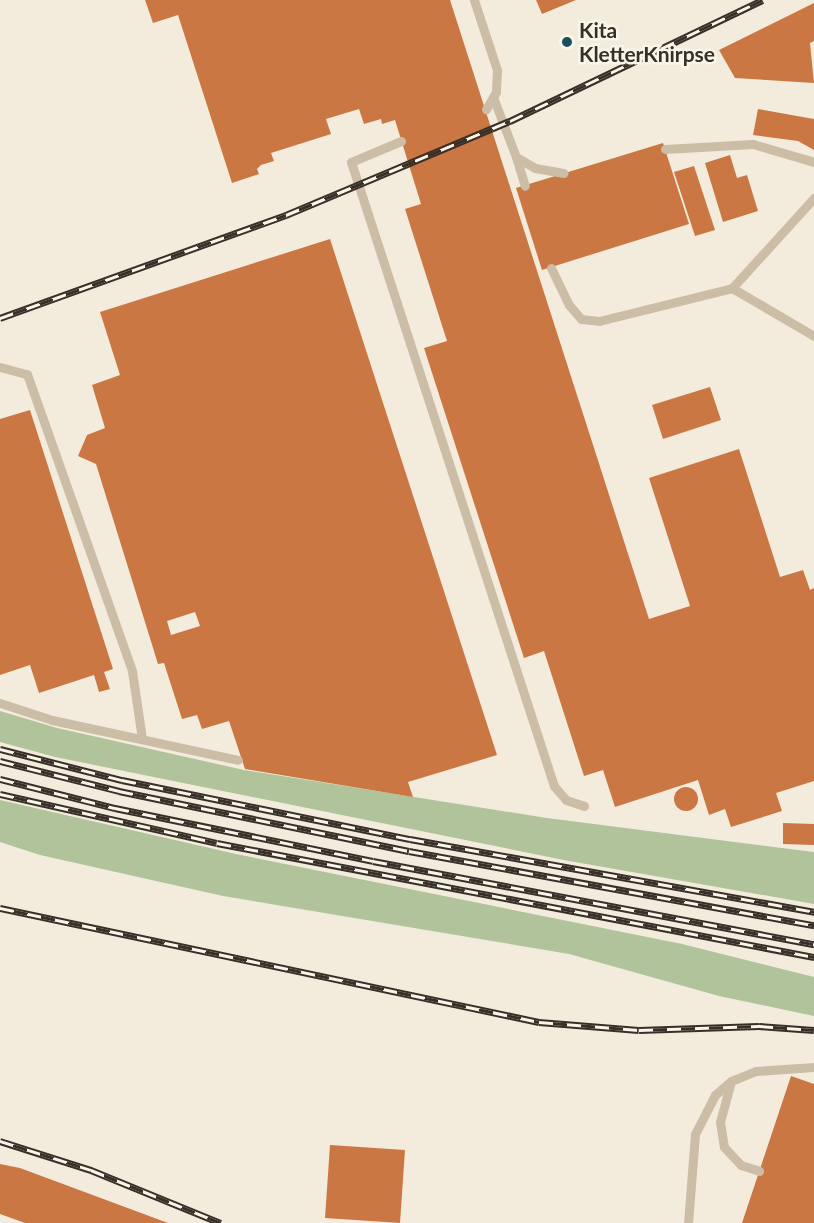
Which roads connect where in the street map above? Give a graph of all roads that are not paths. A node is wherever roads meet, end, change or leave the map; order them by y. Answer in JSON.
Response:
{"nodes":[{"id":1,"x":474,"y":0,"type":"edge"},
{"id":2,"x":493,"y":97,"type":"junction"},
{"id":3,"x":486,"y":109,"type":"dead end"},
{"id":4,"x":401,"y":141,"type":"dead end"},
{"id":5,"x":665,"y":148,"type":"dead end"},
{"id":6,"x":516,"y":157,"type":"junction"},
{"id":7,"x":814,"y":162,"type":"edge"},
{"id":8,"x":564,"y":173,"type":"dead end"},
{"id":9,"x":525,"y":186,"type":"dead end"},
{"id":10,"x":814,"y":198,"type":"edge"},
{"id":11,"x":551,"y":268,"type":"dead end"},
{"id":12,"x":732,"y":288,"type":"junction"},
{"id":13,"x":814,"y":336,"type":"edge"},
{"id":14,"x":0,"y":368,"type":"edge"},
{"id":15,"x":0,"y":704,"type":"edge"},
{"id":16,"x":142,"y":740,"type":"junction"},
{"id":17,"x":238,"y":760,"type":"dead end"},
{"id":18,"x":585,"y":806,"type":"dead end"},
{"id":19,"x":814,"y":1067,"type":"edge"},
{"id":20,"x":731,"y":1081,"type":"junction"},
{"id":21,"x":759,"y":1171,"type":"dead end"},
{"id":22,"x":688,"y":1223,"type":"edge"}],
"edges":[{"from":1,"to":2,"type":"lane"},
{"from":2,"to":3,"type":"lane"},
{"from":2,"to":6,"type":"lane"},
{"from":4,"to":18,"type":"lane"},
{"from":5,"to":7,"type":"lane"},
{"from":6,"to":8,"type":"lane"},
{"from":6,"to":9,"type":"lane"},
{"from":10,"to":12,"type":"lane"},
{"from":11,"to":12,"type":"lane"},
{"from":12,"to":13,"type":"lane"},
{"from":14,"to":16,"type":"lane"},
{"from":15,"to":16,"type":"lane"},
{"from":16,"to":17,"type":"lane"},
{"from":19,"to":20,"type":"lane"},
{"from":20,"to":21,"type":"lane"},
{"from":20,"to":22,"type":"lane"}]}
